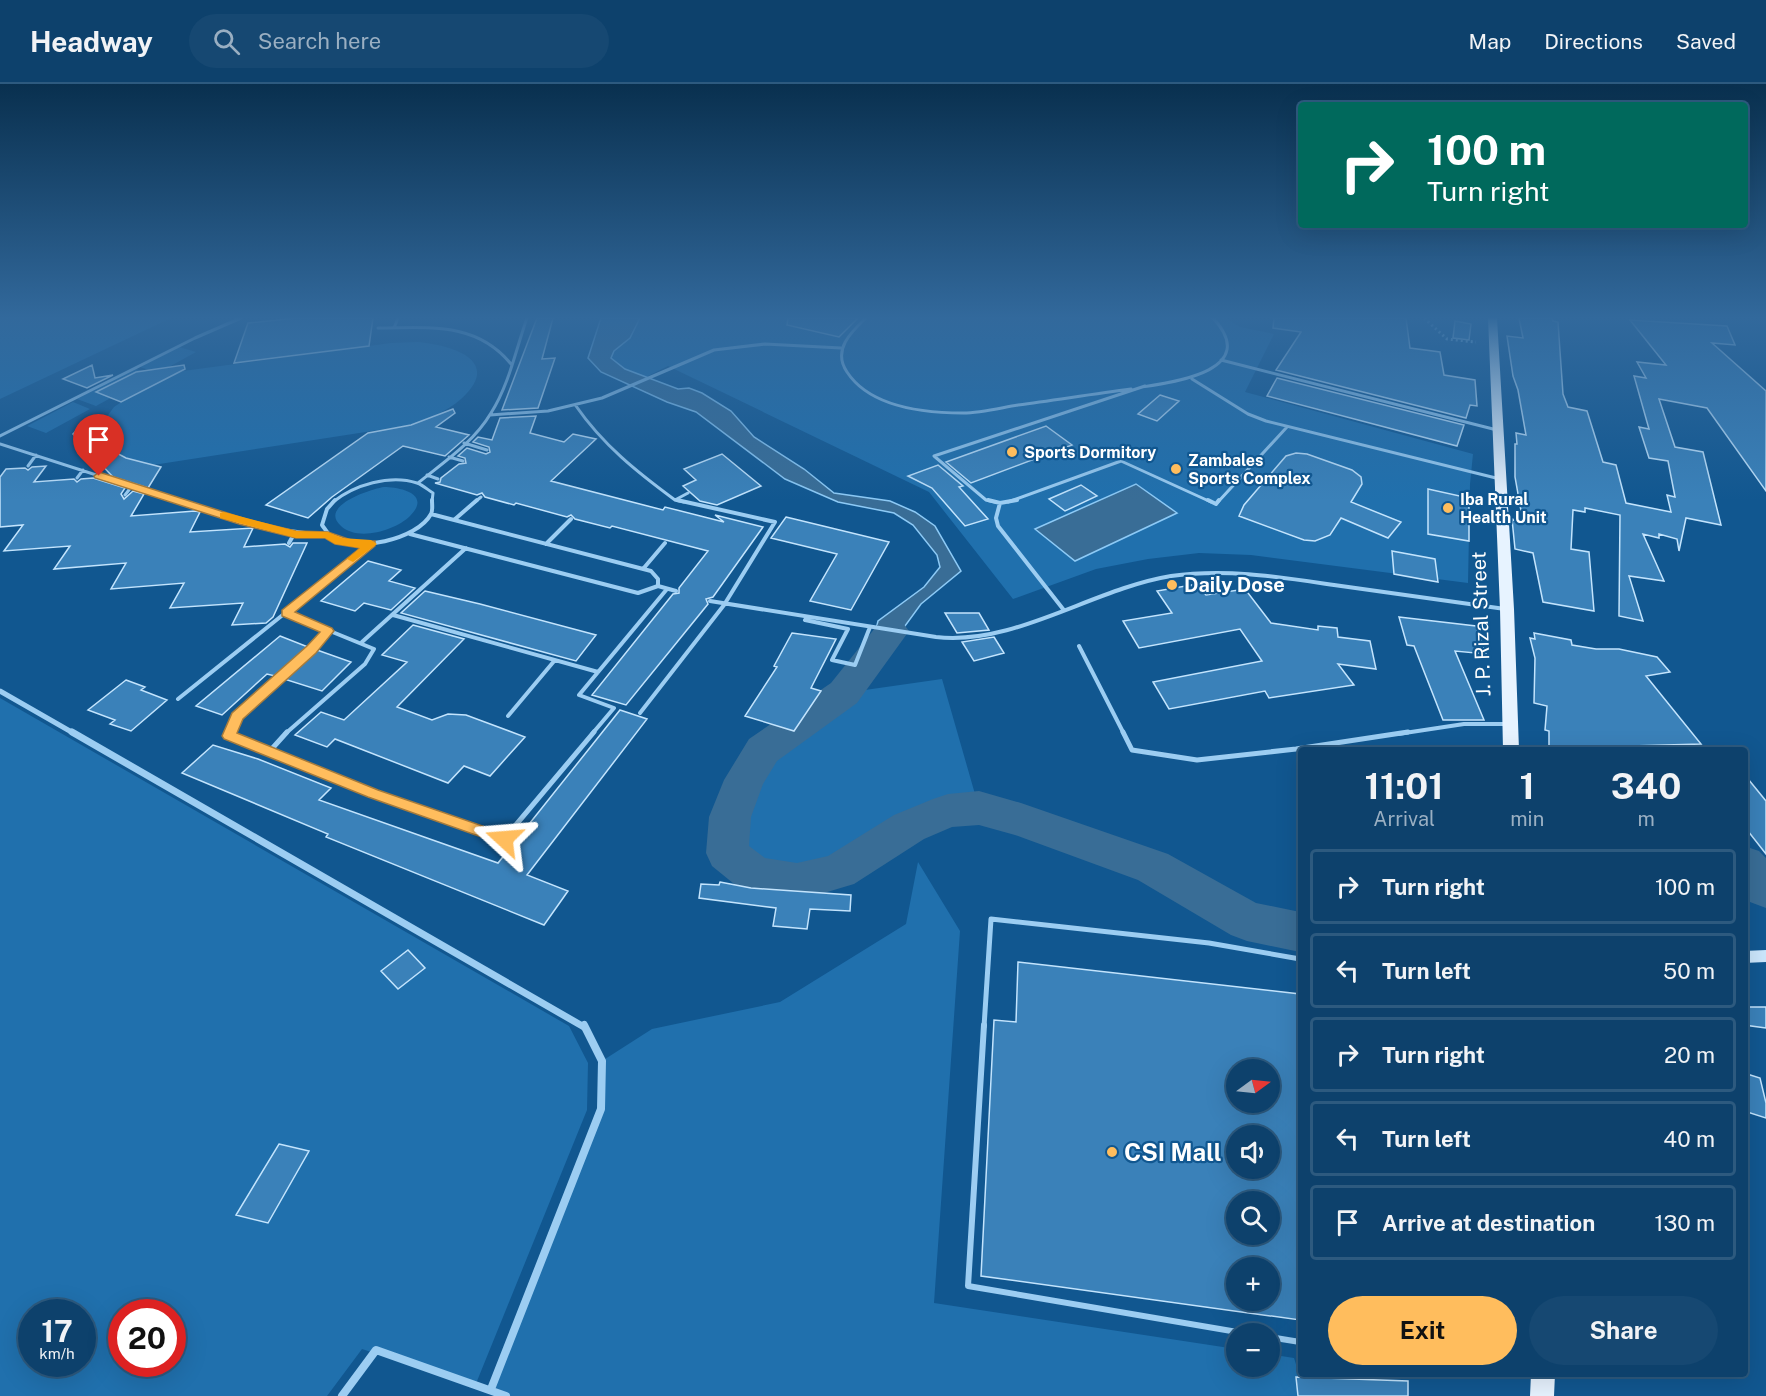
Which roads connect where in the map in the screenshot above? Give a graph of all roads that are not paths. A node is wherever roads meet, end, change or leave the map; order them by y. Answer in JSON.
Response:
{"nodes":[{"id":1,"x":113,"y":379,"type":"edge"},
{"id":2,"x":506,"y":379,"type":"edge"},
{"id":3,"x":648,"y":379,"type":"edge"},
{"id":4,"x":854,"y":379,"type":"edge"},
{"id":5,"x":1190,"y":379,"type":"edge"},
{"id":6,"x":1192,"y":379,"type":"edge"},
{"id":7,"x":1297,"y":379,"type":"edge"},
{"id":8,"x":1495,"y":379,"type":"edge"},
{"id":9,"x":1145,"y":386,"type":"junction"},
{"id":10,"x":576,"y":406,"type":"junction"},
{"id":11,"x":490,"y":416,"type":"junction"},
{"id":12,"x":1287,"y":427,"type":"junction"},
{"id":13,"x":1497,"y":430,"type":"junction"},
{"id":14,"x":0,"y":436,"type":"edge"},
{"id":15,"x":464,"y":443,"type":"junction"},
{"id":16,"x":0,"y":444,"type":"edge"},
{"id":17,"x":488,"y":450,"type":"dead end"},
{"id":18,"x":447,"y":451,"type":"dead end"},
{"id":19,"x":454,"y":452,"type":"junction"},
{"id":20,"x":36,"y":455,"type":"junction"},
{"id":21,"x":449,"y":457,"type":"junction"},
{"id":22,"x":463,"y":461,"type":"dead end"},
{"id":23,"x":28,"y":466,"type":"dead end"},
{"id":24,"x":83,"y":470,"type":"junction"},
{"id":25,"x":427,"y":475,"type":"junction"},
{"id":26,"x":77,"y":478,"type":"dead end"},
{"id":27,"x":438,"y":478,"type":"dead end"},
{"id":28,"x":1500,"y":479,"type":"junction"},
{"id":29,"x":418,"y":483,"type":"junction"},
{"id":30,"x":132,"y":486,"type":"junction"},
{"id":31,"x":688,"y":493,"type":"dead end"},
{"id":32,"x":125,"y":495,"type":"dead end"},
{"id":33,"x":481,"y":497,"type":"dead end"},
{"id":34,"x":675,"y":500,"type":"junction"},
{"id":35,"x":184,"y":503,"type":"junction"},
{"id":36,"x":1000,"y":503,"type":"junction"},
{"id":37,"x":179,"y":511,"type":"dead end"},
{"id":38,"x":431,"y":514,"type":"junction"},
{"id":39,"x":571,"y":519,"type":"dead end"},
{"id":40,"x":454,"y":520,"type":"junction"},
{"id":41,"x":239,"y":521,"type":"junction"},
{"id":42,"x":235,"y":528,"type":"dead end"},
{"id":43,"x":294,"y":534,"type":"junction"},
{"id":44,"x":409,"y":534,"type":"junction"},
{"id":45,"x":328,"y":535,"type":"junction"},
{"id":46,"x":290,"y":543,"type":"dead end"},
{"id":47,"x":665,"y":543,"type":"dead end"},
{"id":48,"x":371,"y":544,"type":"junction"},
{"id":49,"x":546,"y":544,"type":"junction"},
{"id":50,"x":466,"y":548,"type":"junction"},
{"id":51,"x":643,"y":569,"type":"junction"},
{"id":52,"x":658,"y":586,"type":"junction"},
{"id":53,"x":667,"y":589,"type":"junction"},
{"id":54,"x":676,"y":591,"type":"dead end"},
{"id":55,"x":710,"y":601,"type":"dead end"},
{"id":56,"x":724,"y":605,"type":"junction"},
{"id":57,"x":1063,"y":609,"type":"junction"},
{"id":58,"x":1507,"y":609,"type":"junction"},
{"id":59,"x":286,"y":613,"type":"junction"},
{"id":60,"x":393,"y":615,"type":"junction"},
{"id":61,"x":807,"y":617,"type":"junction"},
{"id":62,"x":872,"y":628,"type":"junction"},
{"id":63,"x":328,"y":631,"type":"junction"},
{"id":64,"x":362,"y":642,"type":"junction"},
{"id":65,"x":1079,"y":646,"type":"dead end"},
{"id":66,"x":555,"y":660,"type":"junction"},
{"id":67,"x":598,"y":672,"type":"junction"},
{"id":68,"x":0,"y":691,"type":"edge"},
{"id":69,"x":178,"y":699,"type":"dead end"},
{"id":70,"x":640,"y":713,"type":"dead end"},
{"id":71,"x":508,"y":716,"type":"dead end"},
{"id":72,"x":1509,"y":724,"type":"junction"},
{"id":73,"x":1309,"y":747,"type":"edge"},
{"id":74,"x":1512,"y":747,"type":"edge"},
{"id":75,"x":1298,"y":749,"type":"edge"},
{"id":76,"x":269,"y":752,"type":"junction"},
{"id":77,"x":1766,"y":956,"type":"edge"},
{"id":78,"x":1748,"y":957,"type":"edge"},
{"id":79,"x":1298,"y":959,"type":"edge"},
{"id":80,"x":1226,"y":1330,"type":"edge"},
{"id":81,"x":1280,"y":1339,"type":"edge"},
{"id":82,"x":1298,"y":1342,"type":"edge"},
{"id":83,"x":1543,"y":1377,"type":"edge"},
{"id":84,"x":491,"y":1389,"type":"junction"},
{"id":85,"x":342,"y":1396,"type":"edge"},
{"id":86,"x":506,"y":1396,"type":"edge"},
{"id":87,"x":1542,"y":1396,"type":"edge"}],
"edges":[{"from":1,"to":14,"type":"lane"},
{"from":2,"to":11,"type":"lane"},
{"from":3,"to":10,"type":"lane"},
{"from":4,"to":9,"type":"lane"},
{"from":5,"to":9,"type":"lane"},
{"from":6,"to":12,"type":"lane"},
{"from":7,"to":13,"type":"lane"},
{"from":8,"to":13,"type":"main road","name":"J. P. Rizal Street"},
{"from":9,"to":36,"type":"lane"},
{"from":10,"to":11,"type":"lane"},
{"from":10,"to":34,"type":"lane"},
{"from":11,"to":15,"type":"lane"},
{"from":12,"to":28,"type":"lane"},
{"from":12,"to":36,"type":"lane"},
{"from":13,"to":28,"type":"main road","name":"J. P. Rizal Street"},
{"from":15,"to":17,"type":"lane"},
{"from":15,"to":19,"type":"lane"},
{"from":16,"to":20,"type":"lane"},
{"from":18,"to":19,"type":"lane"},
{"from":19,"to":21,"type":"lane"},
{"from":20,"to":23,"type":"lane"},
{"from":20,"to":24,"type":"lane"},
{"from":21,"to":22,"type":"lane"},
{"from":21,"to":25,"type":"lane"},
{"from":24,"to":26,"type":"lane"},
{"from":24,"to":30,"type":"lane"},
{"from":25,"to":27,"type":"lane"},
{"from":25,"to":29,"type":"lane"},
{"from":28,"to":58,"type":"main road","name":"J. P. Rizal Street"},
{"from":29,"to":38,"type":"lane"},
{"from":29,"to":45,"type":"lane"},
{"from":30,"to":32,"type":"lane"},
{"from":30,"to":35,"type":"lane"},
{"from":31,"to":34,"type":"lane"},
{"from":33,"to":40,"type":"lane"},
{"from":34,"to":56,"type":"lane"},
{"from":35,"to":37,"type":"lane"},
{"from":35,"to":41,"type":"lane"},
{"from":36,"to":57,"type":"lane"},
{"from":38,"to":40,"type":"lane"},
{"from":38,"to":44,"type":"lane"},
{"from":39,"to":49,"type":"lane"},
{"from":40,"to":49,"type":"lane"},
{"from":41,"to":42,"type":"lane"},
{"from":41,"to":43,"type":"lane"},
{"from":43,"to":45,"type":"lane"},
{"from":43,"to":46,"type":"lane"},
{"from":44,"to":48,"type":"lane"},
{"from":44,"to":50,"type":"lane"},
{"from":45,"to":48,"type":"lane"},
{"from":47,"to":51,"type":"lane"},
{"from":48,"to":59,"type":"lane"},
{"from":49,"to":51,"type":"lane"},
{"from":50,"to":52,"type":"lane"},
{"from":50,"to":60,"type":"lane"},
{"from":51,"to":52,"type":"lane"},
{"from":52,"to":53,"type":"lane"},
{"from":53,"to":54,"type":"lane"},
{"from":53,"to":67,"type":"lane"},
{"from":55,"to":56,"type":"lane"},
{"from":56,"to":61,"type":"lane"},
{"from":56,"to":70,"type":"lane"},
{"from":57,"to":58,"type":"lane"},
{"from":57,"to":62,"type":"lane"},
{"from":58,"to":72,"type":"main road","name":"J. P. Rizal Street"},
{"from":59,"to":63,"type":"lane"},
{"from":59,"to":69,"type":"lane"},
{"from":60,"to":64,"type":"lane"},
{"from":60,"to":66,"type":"lane"},
{"from":61,"to":62,"type":"lane"},
{"from":61,"to":62,"type":"lane"},
{"from":63,"to":64,"type":"lane"},
{"from":63,"to":76,"type":"lane"},
{"from":64,"to":76,"type":"lane"},
{"from":65,"to":75,"type":"lane"},
{"from":66,"to":67,"type":"lane"},
{"from":66,"to":71,"type":"lane"},
{"from":67,"to":76,"type":"lane"},
{"from":68,"to":84,"type":"street"},
{"from":72,"to":73,"type":"lane"},
{"from":72,"to":74,"type":"main road","name":"J. P. Rizal Street"},
{"from":77,"to":78,"type":"street"},
{"from":79,"to":80,"type":"lane"},
{"from":81,"to":82,"type":"lane"},
{"from":83,"to":87,"type":"main road"},
{"from":84,"to":85,"type":"street"},
{"from":84,"to":86,"type":"street"}]}
